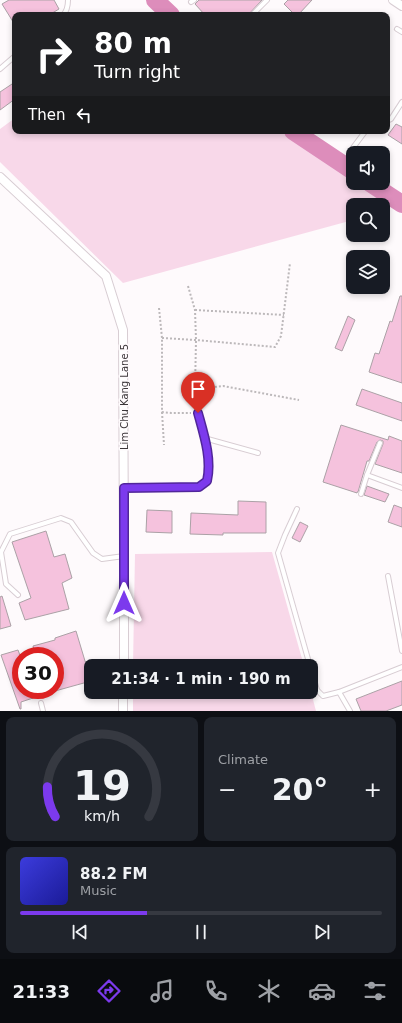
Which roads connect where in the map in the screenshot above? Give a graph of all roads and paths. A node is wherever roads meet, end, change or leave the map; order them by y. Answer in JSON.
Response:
{"nodes":[{"id":1,"x":68,"y":0,"type":"edge"},
{"id":2,"x":267,"y":0,"type":"edge"},
{"id":3,"x":393,"y":0,"type":"edge"},
{"id":4,"x":402,"y":6,"type":"edge"},
{"id":5,"x":65,"y":12,"type":"edge"},
{"id":6,"x":255,"y":12,"type":"edge"},
{"id":7,"x":397,"y":29,"type":"dead end"},
{"id":8,"x":402,"y":32,"type":"edge"},
{"id":9,"x":12,"y":59,"type":"edge"},
{"id":10,"x":0,"y":69,"type":"edge"},
{"id":11,"x":402,"y":102,"type":"edge"},
{"id":12,"x":390,"y":119,"type":"edge"},
{"id":13,"x":363,"y":134,"type":"edge"},
{"id":14,"x":354,"y":146,"type":"edge"},
{"id":15,"x":0,"y":177,"type":"edge"},
{"id":16,"x":290,"y":263,"type":"dead end"},
{"id":17,"x":188,"y":286,"type":"dead end"},
{"id":18,"x":159,"y":308,"type":"dead end"},
{"id":19,"x":194,"y":310,"type":"junction"},
{"id":20,"x":284,"y":315,"type":"junction"},
{"id":21,"x":162,"y":338,"type":"junction"},
{"id":22,"x":196,"y":340,"type":"junction"},
{"id":23,"x":195,"y":388,"type":"junction"},
{"id":24,"x":299,"y":400,"type":"dead end"},
{"id":25,"x":162,"y":412,"type":"junction"},
{"id":26,"x":198,"y":413,"type":"junction"},
{"id":27,"x":204,"y":438,"type":"junction"},
{"id":28,"x":380,"y":443,"type":"dead end"},
{"id":29,"x":164,"y":445,"type":"dead end"},
{"id":30,"x":258,"y":453,"type":"dead end"},
{"id":31,"x":367,"y":475,"type":"junction"},
{"id":32,"x":124,"y":488,"type":"junction"},
{"id":33,"x":402,"y":488,"type":"edge"},
{"id":34,"x":361,"y":494,"type":"dead end"},
{"id":35,"x":298,"y":509,"type":"dead end"},
{"id":36,"x":124,"y":556,"type":"junction"},
{"id":37,"x":388,"y":576,"type":"dead end"},
{"id":38,"x":18,"y":595,"type":"dead end"},
{"id":39,"x":402,"y":651,"type":"edge"},
{"id":40,"x":124,"y":659,"type":"edge"},
{"id":41,"x":308,"y":659,"type":"edge"},
{"id":42,"x":402,"y":666,"type":"edge"},
{"id":43,"x":318,"y":691,"type":"edge"},
{"id":44,"x":339,"y":692,"type":"junction"},
{"id":45,"x":123,"y":699,"type":"edge"},
{"id":46,"x":41,"y":703,"type":"dead end"},
{"id":47,"x":43,"y":711,"type":"edge"},
{"id":48,"x":123,"y":711,"type":"edge"},
{"id":49,"x":350,"y":711,"type":"edge"}],
"edges":[{"from":1,"to":5,"type":"lane"},
{"from":2,"to":6,"type":"lane"},
{"from":3,"to":4,"type":"street"},
{"from":7,"to":8,"type":"lane"},
{"from":9,"to":10,"type":"lane"},
{"from":11,"to":12,"type":"lane"},
{"from":13,"to":14,"type":"lane"},
{"from":15,"to":32,"type":"street","name":"Lim Chu Kang Lane 5"},
{"from":16,"to":20,"type":"path"},
{"from":17,"to":19,"type":"path"},
{"from":18,"to":21,"type":"path"},
{"from":19,"to":20,"type":"path"},
{"from":19,"to":22,"type":"path"},
{"from":20,"to":22,"type":"path"},
{"from":21,"to":22,"type":"path"},
{"from":21,"to":25,"type":"path"},
{"from":22,"to":23,"type":"path"},
{"from":23,"to":24,"type":"path"},
{"from":23,"to":26,"type":"path"},
{"from":25,"to":26,"type":"path"},
{"from":25,"to":29,"type":"path"},
{"from":26,"to":27,"type":"lane"},
{"from":27,"to":30,"type":"lane"},
{"from":27,"to":32,"type":"lane"},
{"from":28,"to":31,"type":"lane"},
{"from":31,"to":33,"type":"lane"},
{"from":31,"to":34,"type":"lane"},
{"from":32,"to":36,"type":"street","name":"Lim Chu Kang Lane 5"},
{"from":35,"to":41,"type":"lane"},
{"from":36,"to":38,"type":"lane"},
{"from":36,"to":40,"type":"street","name":"Lim Chu Kang Lane 5"},
{"from":37,"to":39,"type":"lane"},
{"from":42,"to":44,"type":"lane"},
{"from":43,"to":44,"type":"lane"},
{"from":44,"to":49,"type":"lane"},
{"from":45,"to":48,"type":"street"},
{"from":46,"to":47,"type":"lane"}]}
